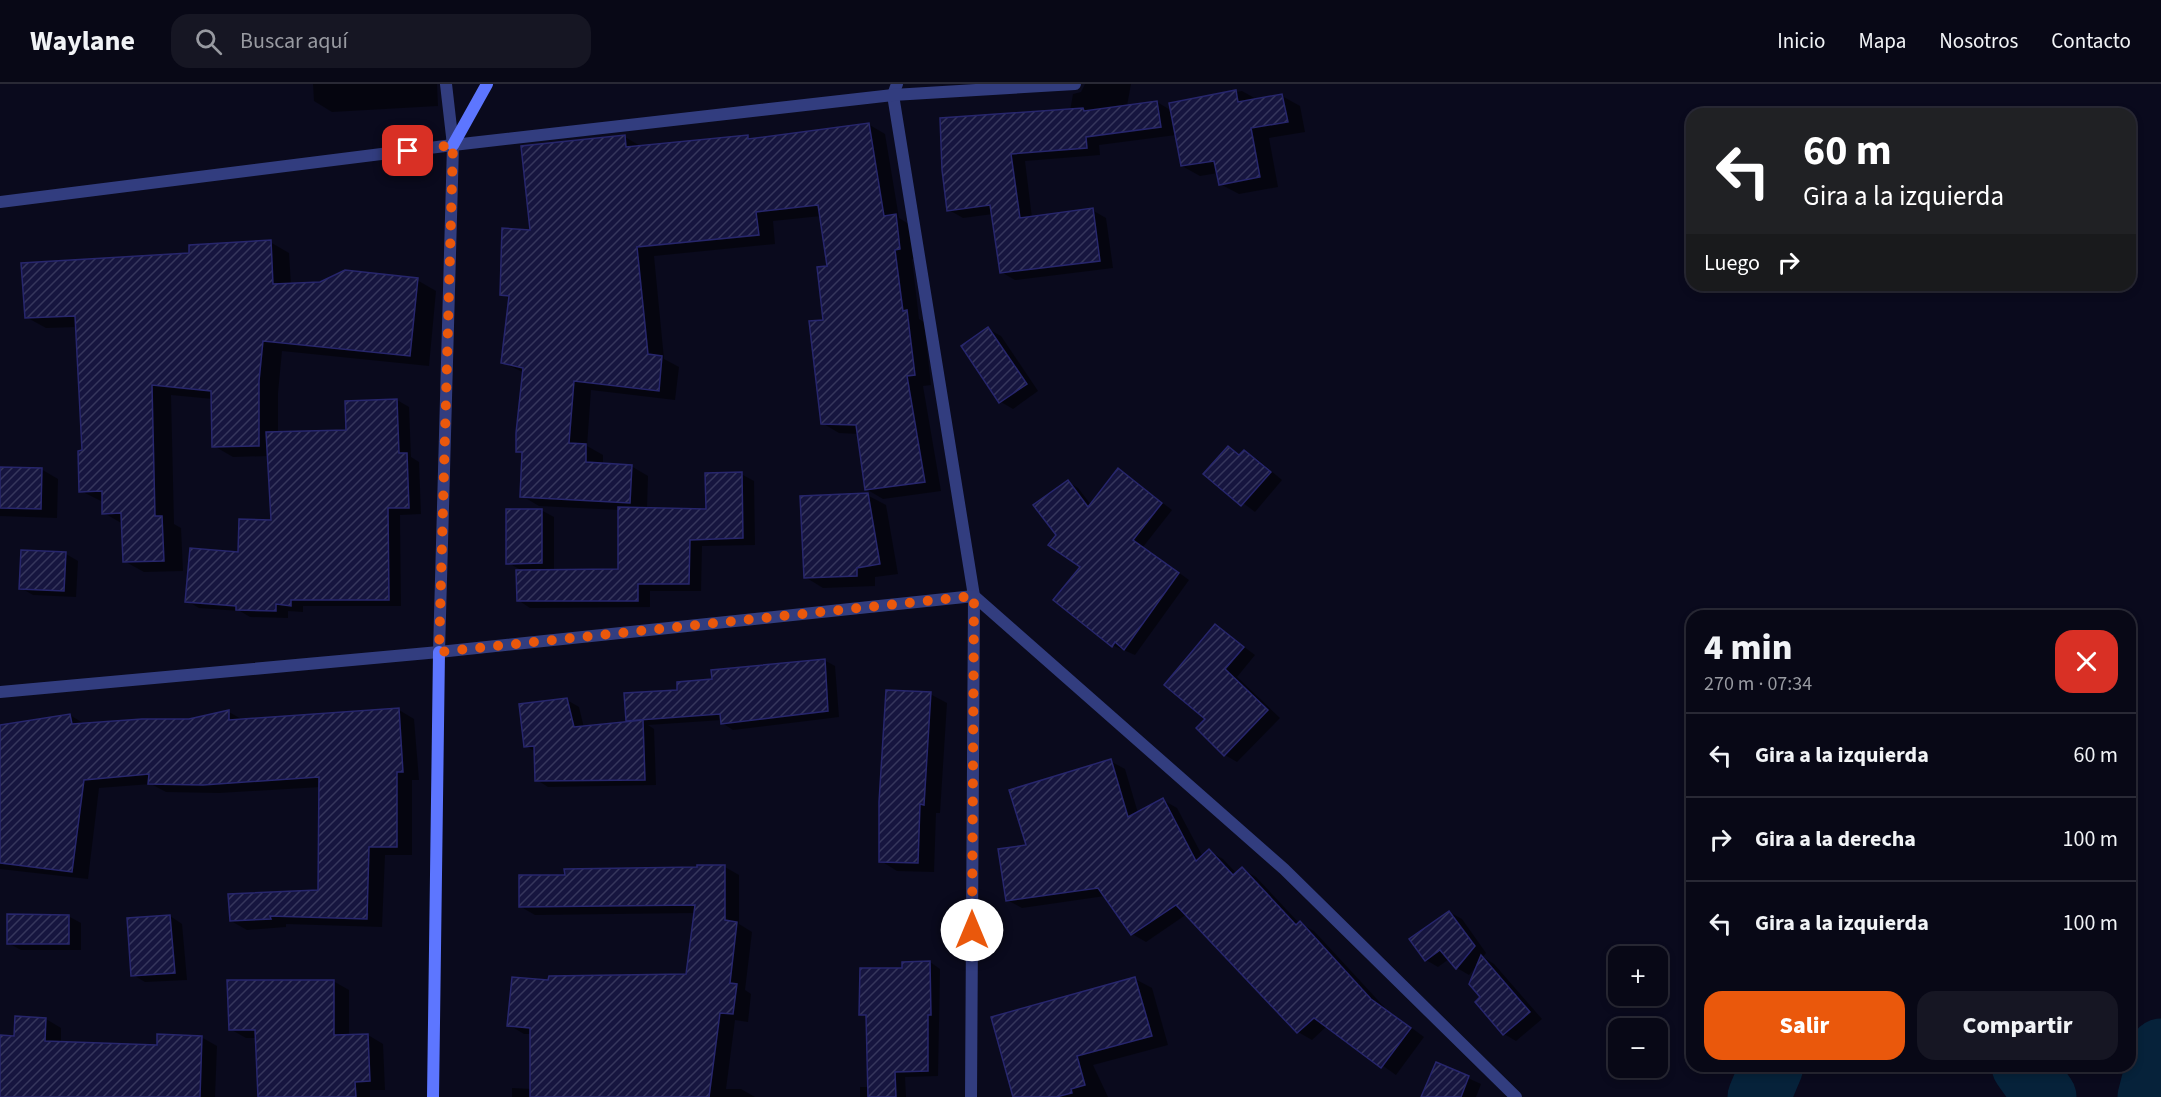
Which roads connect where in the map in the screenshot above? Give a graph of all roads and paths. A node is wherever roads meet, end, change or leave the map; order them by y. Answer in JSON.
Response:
{"nodes":[{"id":1,"x":446,"y":84,"type":"edge"},
{"id":2,"x":487,"y":84,"type":"edge"},
{"id":3,"x":1076,"y":84,"type":"edge"},
{"id":4,"x":895,"y":89,"type":"edge"},
{"id":5,"x":453,"y":145,"type":"junction"},
{"id":6,"x":0,"y":202,"type":"edge"},
{"id":7,"x":974,"y":596,"type":"junction"},
{"id":8,"x":439,"y":652,"type":"junction"},
{"id":9,"x":0,"y":692,"type":"edge"},
{"id":10,"x":433,"y":1097,"type":"edge"},
{"id":11,"x":971,"y":1097,"type":"edge"},
{"id":12,"x":1516,"y":1097,"type":"edge"}],
"edges":[{"from":1,"to":5,"type":"street"},
{"from":2,"to":5,"type":"street"},
{"from":3,"to":4,"type":"street"},
{"from":4,"to":5,"type":"street"},
{"from":4,"to":7,"type":"street"},
{"from":5,"to":6,"type":"street"},
{"from":5,"to":8,"type":"street"},
{"from":7,"to":8,"type":"street"},
{"from":7,"to":11,"type":"street"},
{"from":7,"to":12,"type":"street"},
{"from":8,"to":9,"type":"street"},
{"from":8,"to":10,"type":"street"}]}
